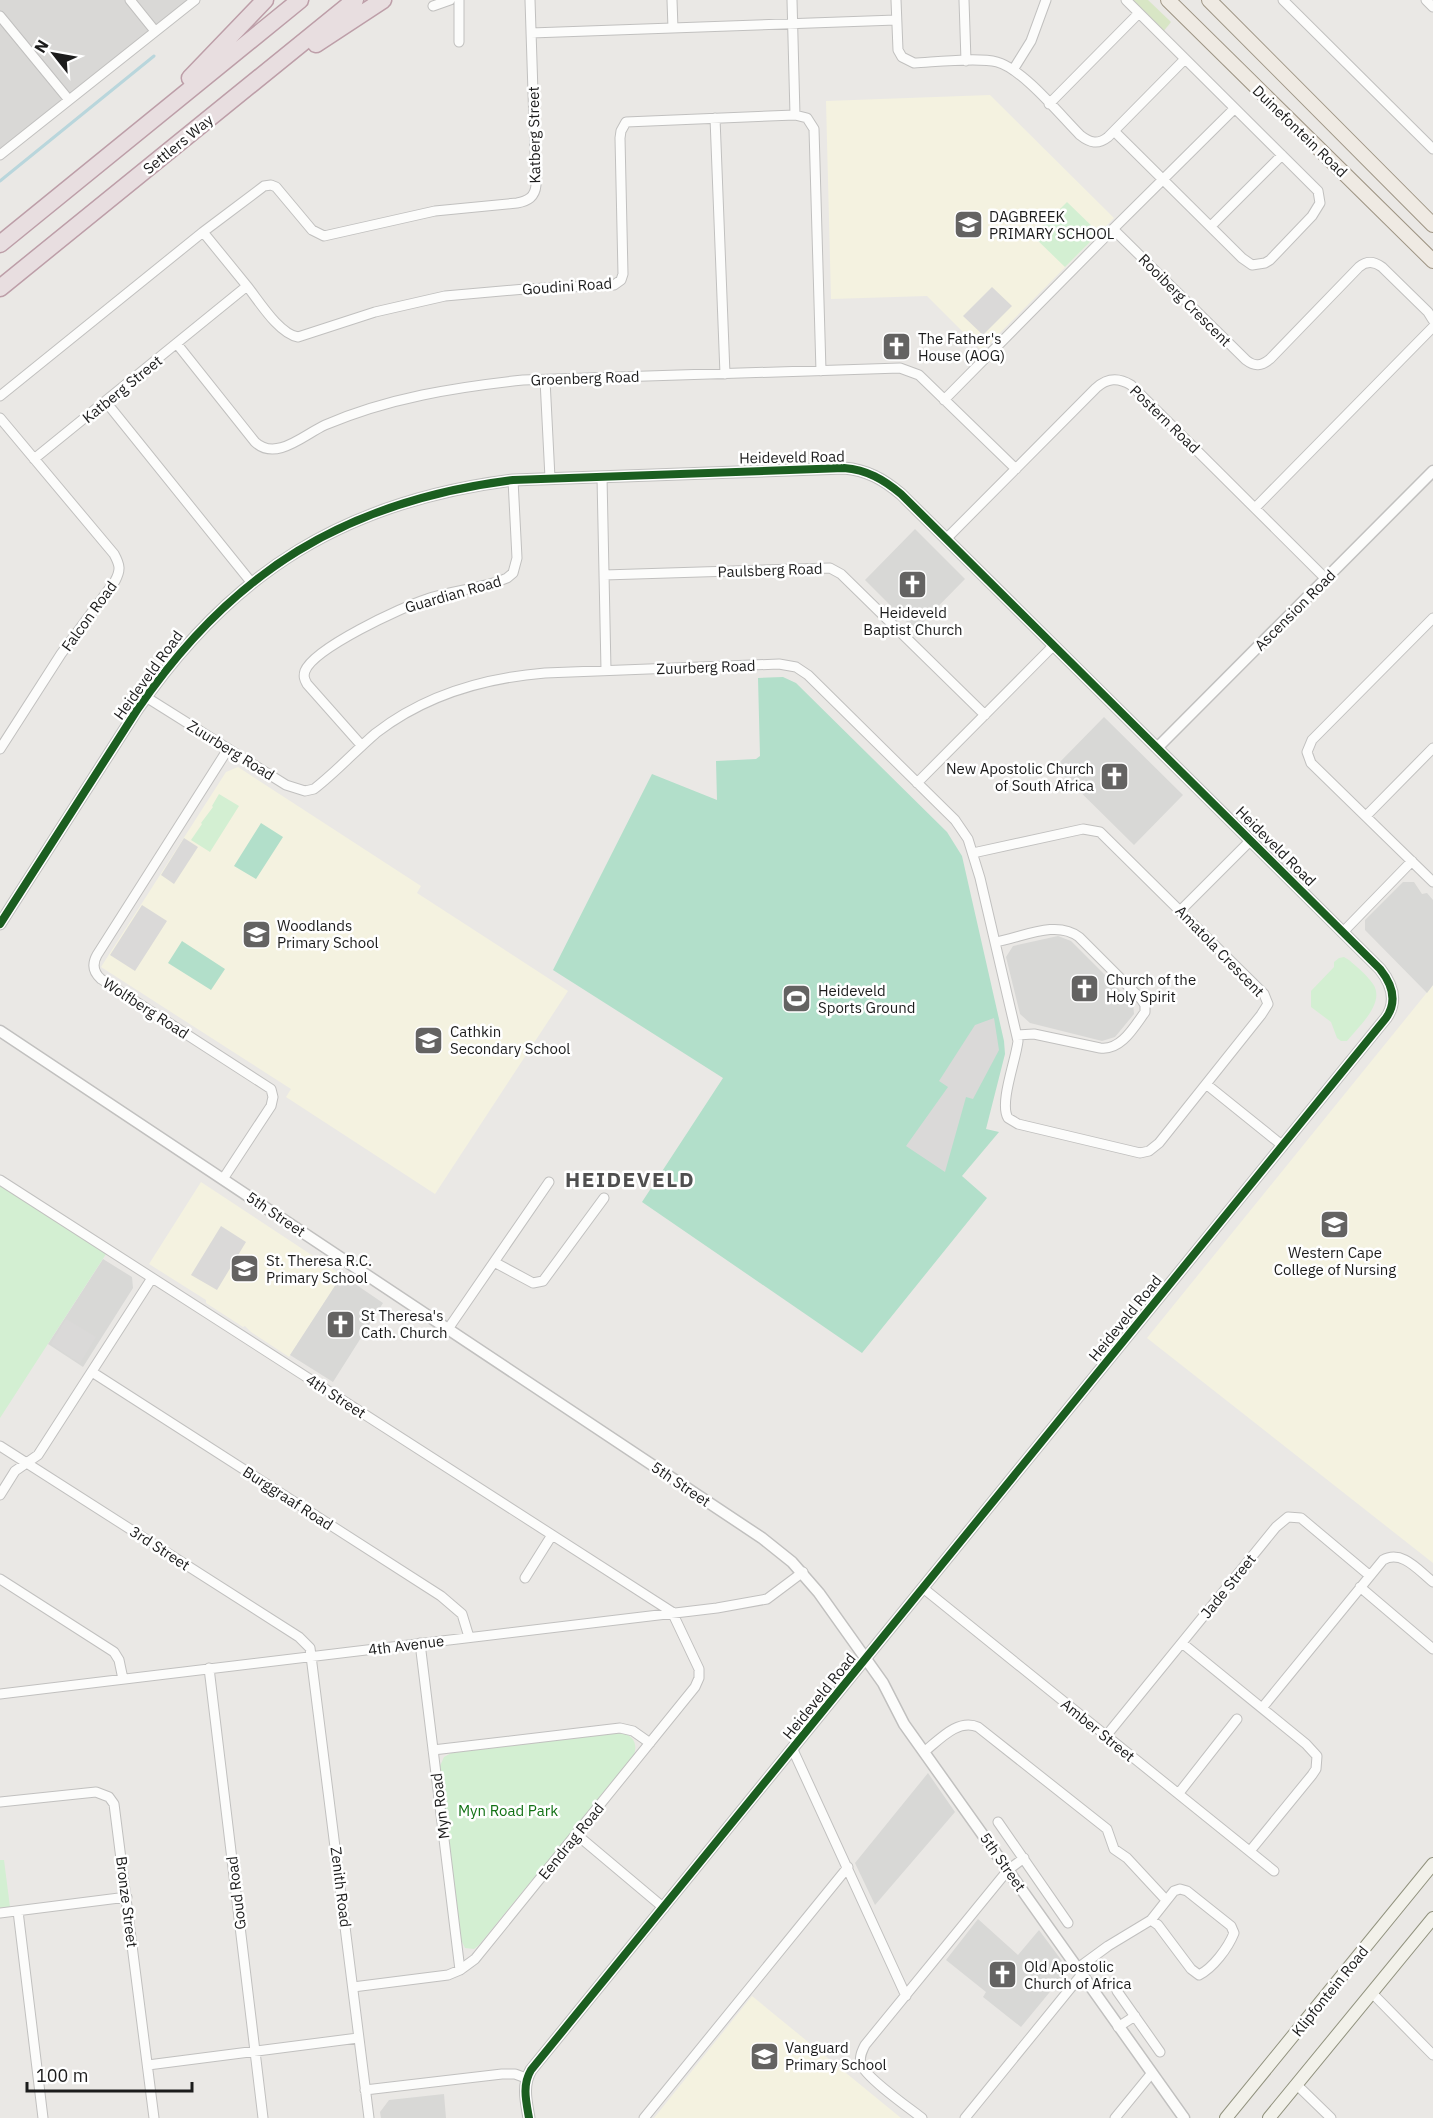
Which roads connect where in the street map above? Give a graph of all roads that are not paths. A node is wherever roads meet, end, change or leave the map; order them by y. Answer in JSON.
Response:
{"nodes":[{"id":1,"x":130,"y":0,"type":"edge"},
{"id":2,"x":195,"y":0,"type":"edge"},
{"id":3,"x":265,"y":0,"type":"edge"},
{"id":4,"x":300,"y":0,"type":"edge"},
{"id":5,"x":355,"y":0,"type":"edge"},
{"id":6,"x":383,"y":0,"type":"edge"},
{"id":7,"x":450,"y":0,"type":"edge"},
{"id":8,"x":459,"y":0,"type":"edge"},
{"id":9,"x":531,"y":0,"type":"edge"},
{"id":10,"x":672,"y":0,"type":"edge"},
{"id":11,"x":792,"y":0,"type":"edge"},
{"id":12,"x":896,"y":0,"type":"edge"},
{"id":13,"x":964,"y":0,"type":"edge"},
{"id":14,"x":1046,"y":0,"type":"edge"},
{"id":15,"x":1126,"y":0,"type":"edge"},
{"id":16,"x":1168,"y":0,"type":"edge"},
{"id":17,"x":1209,"y":0,"type":"edge"},
{"id":18,"x":1283,"y":0,"type":"edge"},
{"id":19,"x":433,"y":6,"type":"dead end"},
{"id":20,"x":1139,"y":13,"type":"junction"},
{"id":21,"x":0,"y":16,"type":"edge"},
{"id":22,"x":896,"y":20,"type":"junction"},
{"id":23,"x":792,"y":22,"type":"junction"},
{"id":24,"x":673,"y":28,"type":"junction"},
{"id":25,"x":155,"y":32,"type":"junction"},
{"id":26,"x":531,"y":33,"type":"junction"},
{"id":27,"x":459,"y":42,"type":"dead end"},
{"id":28,"x":1185,"y":59,"type":"junction"},
{"id":29,"x":966,"y":61,"type":"junction"},
{"id":30,"x":1013,"y":70,"type":"junction"},
{"id":31,"x":243,"y":92,"type":"junction"},
{"id":32,"x":69,"y":100,"type":"junction"},
{"id":33,"x":1049,"y":104,"type":"junction"},
{"id":34,"x":1234,"y":109,"type":"junction"},
{"id":35,"x":795,"y":115,"type":"junction"},
{"id":36,"x":715,"y":118,"type":"junction"},
{"id":37,"x":148,"y":123,"type":"junction"},
{"id":38,"x":1114,"y":131,"type":"junction"},
{"id":39,"x":1433,"y":149,"type":"edge"},
{"id":40,"x":0,"y":155,"type":"edge"},
{"id":41,"x":1282,"y":155,"type":"junction"},
{"id":42,"x":1164,"y":181,"type":"junction"},
{"id":43,"x":1433,"y":225,"type":"edge"},
{"id":44,"x":1210,"y":226,"type":"junction"},
{"id":45,"x":1113,"y":229,"type":"junction"},
{"id":46,"x":203,"y":232,"type":"junction"},
{"id":47,"x":0,"y":243,"type":"edge"},
{"id":48,"x":1433,"y":261,"type":"edge"},
{"id":49,"x":247,"y":286,"type":"junction"},
{"id":50,"x":0,"y":288,"type":"edge"},
{"id":51,"x":1433,"y":320,"type":"edge"},
{"id":52,"x":1433,"y":327,"type":"edge"},
{"id":53,"x":177,"y":345,"type":"junction"},
{"id":54,"x":821,"y":371,"type":"junction"},
{"id":55,"x":725,"y":374,"type":"junction"},
{"id":56,"x":545,"y":380,"type":"junction"},
{"id":57,"x":0,"y":396,"type":"edge"},
{"id":58,"x":944,"y":400,"type":"junction"},
{"id":59,"x":106,"y":402,"type":"junction"},
{"id":60,"x":0,"y":418,"type":"edge"},
{"id":61,"x":34,"y":459,"type":"junction"},
{"id":62,"x":1016,"y":469,"type":"junction"},
{"id":63,"x":602,"y":477,"type":"junction"},
{"id":64,"x":550,"y":478,"type":"junction"},
{"id":65,"x":1430,"y":479,"type":"edge"},
{"id":66,"x":513,"y":480,"type":"junction"},
{"id":67,"x":1255,"y":508,"type":"junction"},
{"id":68,"x":946,"y":539,"type":"junction"},
{"id":69,"x":604,"y":575,"type":"junction"},
{"id":70,"x":1326,"y":579,"type":"junction"},
{"id":71,"x":252,"y":582,"type":"junction"},
{"id":72,"x":1433,"y":618,"type":"edge"},
{"id":73,"x":1054,"y":645,"type":"junction"},
{"id":74,"x":606,"y":670,"type":"junction"},
{"id":75,"x":146,"y":697,"type":"junction"},
{"id":76,"x":985,"y":715,"type":"junction"},
{"id":77,"x":362,"y":746,"type":"junction"},
{"id":78,"x":228,"y":748,"type":"junction"},
{"id":79,"x":1157,"y":748,"type":"junction"},
{"id":80,"x":1433,"y":748,"type":"edge"},
{"id":81,"x":0,"y":749,"type":"edge"},
{"id":82,"x":917,"y":783,"type":"junction"},
{"id":83,"x":1366,"y":816,"type":"junction"},
{"id":84,"x":1251,"y":840,"type":"junction"},
{"id":85,"x":973,"y":853,"type":"junction"},
{"id":86,"x":1412,"y":861,"type":"junction"},
{"id":87,"x":1433,"y":882,"type":"edge"},
{"id":88,"x":1181,"y":910,"type":"junction"},
{"id":89,"x":0,"y":924,"type":"edge"},
{"id":90,"x":1343,"y":932,"type":"junction"},
{"id":91,"x":995,"y":942,"type":"junction"},
{"id":92,"x":0,"y":1031,"type":"edge"},
{"id":93,"x":1017,"y":1035,"type":"junction"},
{"id":94,"x":1206,"y":1083,"type":"junction"},
{"id":95,"x":1008,"y":1118,"type":"joint"},
{"id":96,"x":1283,"y":1146,"type":"junction"},
{"id":97,"x":223,"y":1179,"type":"junction"},
{"id":98,"x":0,"y":1180,"type":"edge"},
{"id":99,"x":549,"y":1182,"type":"dead end"},
{"id":100,"x":604,"y":1198,"type":"dead end"},
{"id":101,"x":494,"y":1262,"type":"junction"},
{"id":102,"x":152,"y":1278,"type":"junction"},
{"id":103,"x":448,"y":1329,"type":"junction"},
{"id":104,"x":92,"y":1372,"type":"junction"},
{"id":105,"x":0,"y":1446,"type":"edge"},
{"id":106,"x":27,"y":1463,"type":"junction"},
{"id":107,"x":0,"y":1496,"type":"edge"},
{"id":108,"x":552,"y":1535,"type":"junction"},
{"id":109,"x":803,"y":1572,"type":"junction"},
{"id":110,"x":1369,"y":1575,"type":"junction"},
{"id":111,"x":525,"y":1578,"type":"dead end"},
{"id":112,"x":0,"y":1579,"type":"edge"},
{"id":113,"x":1433,"y":1582,"type":"edge"},
{"id":114,"x":1360,"y":1587,"type":"junction"},
{"id":115,"x":923,"y":1588,"type":"junction"},
{"id":116,"x":672,"y":1612,"type":"junction"},
{"id":117,"x":469,"y":1637,"type":"junction"},
{"id":118,"x":420,"y":1643,"type":"junction"},
{"id":119,"x":1182,"y":1643,"type":"junction"},
{"id":120,"x":1433,"y":1649,"type":"edge"},
{"id":121,"x":312,"y":1656,"type":"junction"},
{"id":122,"x":867,"y":1658,"type":"junction"},
{"id":123,"x":209,"y":1668,"type":"junction"},
{"id":124,"x":123,"y":1679,"type":"junction"},
{"id":125,"x":0,"y":1694,"type":"edge"},
{"id":126,"x":1262,"y":1708,"type":"junction"},
{"id":127,"x":1237,"y":1719,"type":"dead end"},
{"id":128,"x":1106,"y":1736,"type":"junction"},
{"id":129,"x":650,"y":1743,"type":"junction"},
{"id":130,"x":433,"y":1750,"type":"junction"},
{"id":131,"x":793,"y":1750,"type":"junction"},
{"id":132,"x":924,"y":1752,"type":"junction"},
{"id":133,"x":1179,"y":1793,"type":"junction"},
{"id":134,"x":0,"y":1802,"type":"edge"},
{"id":135,"x":998,"y":1822,"type":"dead end"},
{"id":136,"x":576,"y":1834,"type":"junction"},
{"id":137,"x":1250,"y":1851,"type":"junction"},
{"id":138,"x":1023,"y":1858,"type":"junction"},
{"id":139,"x":1433,"y":1864,"type":"edge"},
{"id":140,"x":848,"y":1867,"type":"junction"},
{"id":141,"x":1008,"y":1870,"type":"junction"},
{"id":142,"x":1274,"y":1871,"type":"dead end"},
{"id":143,"x":127,"y":1897,"type":"junction"},
{"id":144,"x":1166,"y":1900,"type":"junction"},
{"id":145,"x":664,"y":1908,"type":"junction"},
{"id":146,"x":18,"y":1911,"type":"junction"},
{"id":147,"x":0,"y":1913,"type":"edge"},
{"id":148,"x":1433,"y":1918,"type":"edge"},
{"id":149,"x":1152,"y":1920,"type":"junction"},
{"id":150,"x":1068,"y":1923,"type":"dead end"},
{"id":151,"x":460,"y":1970,"type":"junction"},
{"id":152,"x":1080,"y":1971,"type":"junction"},
{"id":153,"x":353,"y":1987,"type":"junction"},
{"id":154,"x":1117,"y":1991,"type":"dead end"},
{"id":155,"x":1372,"y":1993,"type":"junction"},
{"id":156,"x":906,"y":1996,"type":"junction"},
{"id":157,"x":1135,"y":2016,"type":"junction"},
{"id":158,"x":1118,"y":2027,"type":"junction"},
{"id":159,"x":358,"y":2038,"type":"junction"},
{"id":160,"x":255,"y":2051,"type":"junction"},
{"id":161,"x":1160,"y":2052,"type":"dead end"},
{"id":162,"x":1433,"y":2055,"type":"edge"},
{"id":163,"x":148,"y":2065,"type":"junction"},
{"id":164,"x":1151,"y":2074,"type":"junction"},
{"id":165,"x":526,"y":2078,"type":"junction"},
{"id":166,"x":1297,"y":2085,"type":"junction"},
{"id":167,"x":365,"y":2090,"type":"junction"},
{"id":168,"x":43,"y":2118,"type":"edge"},
{"id":169,"x":154,"y":2118,"type":"edge"},
{"id":170,"x":263,"y":2118,"type":"edge"},
{"id":171,"x":369,"y":2118,"type":"edge"},
{"id":172,"x":529,"y":2118,"type":"edge"},
{"id":173,"x":644,"y":2118,"type":"edge"},
{"id":174,"x":922,"y":2118,"type":"edge"},
{"id":175,"x":965,"y":2118,"type":"edge"},
{"id":176,"x":1115,"y":2118,"type":"edge"},
{"id":177,"x":1184,"y":2118,"type":"edge"},
{"id":178,"x":1226,"y":2118,"type":"edge"},
{"id":179,"x":1269,"y":2118,"type":"edge"},
{"id":180,"x":1332,"y":2118,"type":"edge"}],
"edges":[{"from":1,"to":25,"type":"street"},
{"from":2,"to":25,"type":"street"},
{"from":3,"to":37,"type":"highway"},
{"from":4,"to":37,"type":"highway"},
{"from":5,"to":31,"type":"highway","name":"Settlers Way"},
{"from":6,"to":31,"type":"highway"},
{"from":7,"to":19,"type":"street"},
{"from":8,"to":27,"type":"street"},
{"from":9,"to":26,"type":"street"},
{"from":10,"to":24,"type":"street"},
{"from":11,"to":23,"type":"street"},
{"from":12,"to":22,"type":"street"},
{"from":13,"to":29,"type":"street"},
{"from":14,"to":30,"type":"street"},
{"from":15,"to":20,"type":"street"},
{"from":16,"to":48,"type":"main road","name":"Duinefontein Road"},
{"from":17,"to":43,"type":"main road","name":"Duinefontein Road"},
{"from":18,"to":39,"type":"street"},
{"from":20,"to":28,"type":"street"},
{"from":20,"to":33,"type":"street"},
{"from":21,"to":32,"type":"street"},
{"from":22,"to":23,"type":"street"},
{"from":22,"to":29,"type":"street"},
{"from":23,"to":24,"type":"street"},
{"from":23,"to":35,"type":"street"},
{"from":24,"to":26,"type":"street"},
{"from":25,"to":32,"type":"street"},
{"from":26,"to":46,"type":"street","name":"Katberg Street"},
{"from":28,"to":34,"type":"street"},
{"from":28,"to":38,"type":"street"},
{"from":29,"to":30,"type":"street"},
{"from":30,"to":33,"type":"street"},
{"from":31,"to":50,"type":"highway","name":"Settlers Way"},
{"from":32,"to":40,"type":"street"},
{"from":33,"to":38,"type":"street"},
{"from":34,"to":41,"type":"street"},
{"from":34,"to":42,"type":"street"},
{"from":35,"to":36,"type":"street","name":"Goudini Road"},
{"from":35,"to":54,"type":"street"},
{"from":36,"to":49,"type":"street","name":"Goudini Road"},
{"from":36,"to":55,"type":"street"},
{"from":37,"to":47,"type":"highway"},
{"from":38,"to":42,"type":"street"},
{"from":41,"to":44,"type":"street"},
{"from":41,"to":44,"type":"street"},
{"from":42,"to":44,"type":"street"},
{"from":42,"to":45,"type":"street"},
{"from":45,"to":51,"type":"street","name":"Rooiberg Crescent"},
{"from":45,"to":58,"type":"street"},
{"from":46,"to":49,"type":"street"},
{"from":46,"to":57,"type":"street"},
{"from":49,"to":53,"type":"street","name":"Katberg Street"},
{"from":52,"to":67,"type":"street"},
{"from":53,"to":56,"type":"street","name":"Groenberg Road"},
{"from":53,"to":59,"type":"street","name":"Katberg Street"},
{"from":54,"to":55,"type":"street","name":"Groenberg Road"},
{"from":54,"to":58,"type":"street","name":"Groenberg Road"},
{"from":55,"to":56,"type":"street","name":"Groenberg Road"},
{"from":56,"to":64,"type":"street"},
{"from":58,"to":62,"type":"street","name":"Groenberg Road"},
{"from":59,"to":61,"type":"street","name":"Katberg Street"},
{"from":59,"to":71,"type":"street"},
{"from":60,"to":61,"type":"street"},
{"from":61,"to":81,"type":"street","name":"Falcon Road"},
{"from":62,"to":67,"type":"street","name":"Postern Road"},
{"from":62,"to":68,"type":"street","name":"Postern Road"},
{"from":63,"to":64,"type":"street","name":"Heideveld Road"},
{"from":63,"to":68,"type":"street","name":"Heideveld Road"},
{"from":63,"to":69,"type":"street"},
{"from":64,"to":66,"type":"street","name":"Heideveld Road"},
{"from":65,"to":70,"type":"street","name":"Ascension Road"},
{"from":66,"to":71,"type":"street","name":"Heideveld Road"},
{"from":66,"to":77,"type":"street","name":"Guardian Road"},
{"from":67,"to":70,"type":"street","name":"Postern Road"},
{"from":68,"to":73,"type":"street","name":"Heideveld Road"},
{"from":69,"to":74,"type":"street"},
{"from":69,"to":76,"type":"street","name":"Paulsberg Road"},
{"from":70,"to":79,"type":"street","name":"Ascension Road"},
{"from":71,"to":75,"type":"street","name":"Heideveld Road"},
{"from":72,"to":83,"type":"street"},
{"from":73,"to":76,"type":"street"},
{"from":73,"to":79,"type":"street","name":"Heideveld Road"},
{"from":74,"to":77,"type":"street","name":"Zuurberg Road"},
{"from":74,"to":82,"type":"street","name":"Zuurberg Road"},
{"from":75,"to":78,"type":"street","name":"Zuurberg Road"},
{"from":75,"to":89,"type":"street","name":"Heideveld Road"},
{"from":76,"to":82,"type":"street"},
{"from":77,"to":78,"type":"street","name":"Zuurberg Road"},
{"from":78,"to":97,"type":"street","name":"Wolfberg Road"},
{"from":79,"to":84,"type":"street","name":"Heideveld Road"},
{"from":80,"to":83,"type":"street"},
{"from":82,"to":85,"type":"street","name":"Zuurberg Road"},
{"from":83,"to":86,"type":"street"},
{"from":84,"to":88,"type":"street"},
{"from":84,"to":90,"type":"street","name":"Heideveld Road"},
{"from":85,"to":88,"type":"street","name":"Amatola Crescent"},
{"from":85,"to":91,"type":"street","name":"Zuurberg Road"},
{"from":86,"to":87,"type":"street"},
{"from":86,"to":90,"type":"street"},
{"from":88,"to":94,"type":"street","name":"Amatola Crescent"},
{"from":90,"to":96,"type":"street","name":"Heideveld Road"},
{"from":91,"to":93,"type":"street","name":"Zuurberg Road"},
{"from":91,"to":93,"type":"street"},
{"from":92,"to":97,"type":"street","name":"5th Street"},
{"from":93,"to":95,"type":"street","name":"Zuurberg Road"},
{"from":94,"to":95,"type":"street","name":"Amatola Crescent"},
{"from":94,"to":96,"type":"street"},
{"from":96,"to":115,"type":"street","name":"Heideveld Road"},
{"from":97,"to":103,"type":"street","name":"5th Street"},
{"from":98,"to":102,"type":"street","name":"4th Street"},
{"from":99,"to":101,"type":"street"},
{"from":100,"to":101,"type":"street"},
{"from":101,"to":103,"type":"street"},
{"from":102,"to":104,"type":"street"},
{"from":102,"to":108,"type":"street","name":"4th Street"},
{"from":103,"to":109,"type":"street","name":"5th Street"},
{"from":104,"to":106,"type":"street"},
{"from":104,"to":117,"type":"street","name":"Burggraaf Road"},
{"from":105,"to":106,"type":"street","name":"3rd Street"},
{"from":106,"to":107,"type":"street"},
{"from":106,"to":121,"type":"street","name":"3rd Street"},
{"from":108,"to":111,"type":"street"},
{"from":108,"to":116,"type":"street","name":"4th Street"},
{"from":109,"to":116,"type":"street","name":"4th Avenue"},
{"from":109,"to":122,"type":"street","name":"5th Street"},
{"from":110,"to":113,"type":"street"},
{"from":110,"to":114,"type":"street"},
{"from":110,"to":119,"type":"street","name":"Jade Street"},
{"from":112,"to":124,"type":"street"},
{"from":114,"to":120,"type":"street"},
{"from":114,"to":126,"type":"street"},
{"from":115,"to":122,"type":"street","name":"Heideveld Road"},
{"from":115,"to":128,"type":"street","name":"Amber Street"},
{"from":116,"to":117,"type":"street","name":"4th Avenue"},
{"from":116,"to":129,"type":"street","name":"Eendrag Road"},
{"from":117,"to":118,"type":"street","name":"4th Avenue"},
{"from":118,"to":121,"type":"street","name":"4th Avenue"},
{"from":118,"to":130,"type":"street","name":"Myn Road"},
{"from":119,"to":126,"type":"street"},
{"from":119,"to":128,"type":"street","name":"Jade Street"},
{"from":121,"to":123,"type":"street","name":"4th Avenue"},
{"from":121,"to":153,"type":"street","name":"Zenith Road"},
{"from":122,"to":131,"type":"street","name":"Heideveld Road"},
{"from":122,"to":132,"type":"street","name":"5th Street"},
{"from":123,"to":124,"type":"street","name":"4th Avenue"},
{"from":123,"to":160,"type":"street","name":"Goud Road"},
{"from":124,"to":125,"type":"street","name":"4th Avenue"},
{"from":126,"to":137,"type":"street"},
{"from":127,"to":133,"type":"street"},
{"from":128,"to":133,"type":"street","name":"Amber Street"},
{"from":129,"to":130,"type":"street"},
{"from":129,"to":136,"type":"street","name":"Eendrag Road"},
{"from":130,"to":151,"type":"street","name":"Myn Road"},
{"from":131,"to":140,"type":"street"},
{"from":131,"to":145,"type":"street","name":"Heideveld Road"},
{"from":132,"to":141,"type":"street","name":"5th Street"},
{"from":132,"to":144,"type":"street"},
{"from":133,"to":137,"type":"street","name":"Amber Street"},
{"from":134,"to":143,"type":"street","name":"Bronze Street"},
{"from":135,"to":138,"type":"street"},
{"from":136,"to":145,"type":"street"},
{"from":136,"to":151,"type":"street","name":"Eendrag Road"},
{"from":137,"to":142,"type":"street","name":"Amber Street"},
{"from":138,"to":141,"type":"street"},
{"from":138,"to":150,"type":"street"},
{"from":139,"to":178,"type":"main road","name":"Klipfontein Road"},
{"from":140,"to":156,"type":"street"},
{"from":140,"to":173,"type":"street"},
{"from":141,"to":152,"type":"street","name":"5th Street"},
{"from":141,"to":156,"type":"street"},
{"from":143,"to":146,"type":"street"},
{"from":143,"to":163,"type":"street","name":"Bronze Street"},
{"from":144,"to":149,"type":"street"},
{"from":144,"to":149,"type":"street"},
{"from":145,"to":165,"type":"street","name":"Heideveld Road"},
{"from":146,"to":147,"type":"street"},
{"from":146,"to":168,"type":"street"},
{"from":148,"to":155,"type":"main road"},
{"from":149,"to":152,"type":"street"},
{"from":151,"to":153,"type":"street","name":"Eendrag Road"},
{"from":152,"to":158,"type":"street","name":"5th Street"},
{"from":152,"to":175,"type":"street"},
{"from":153,"to":159,"type":"street","name":"Zenith Road"},
{"from":154,"to":157,"type":"street"},
{"from":155,"to":162,"type":"street"},
{"from":155,"to":166,"type":"main road"},
{"from":156,"to":174,"type":"street"},
{"from":157,"to":158,"type":"street"},
{"from":157,"to":161,"type":"street"},
{"from":158,"to":164,"type":"street","name":"5th Street"},
{"from":159,"to":160,"type":"street"},
{"from":159,"to":167,"type":"street","name":"Zenith Road"},
{"from":160,"to":163,"type":"street"},
{"from":160,"to":170,"type":"street","name":"Goud Road"},
{"from":163,"to":169,"type":"street","name":"Bronze Street"},
{"from":164,"to":176,"type":"street"},
{"from":164,"to":177,"type":"street","name":"5th Street"},
{"from":165,"to":167,"type":"street"},
{"from":165,"to":172,"type":"street"},
{"from":166,"to":179,"type":"main road"},
{"from":166,"to":180,"type":"street"},
{"from":167,"to":171,"type":"street","name":"Zenith Road"}]}
